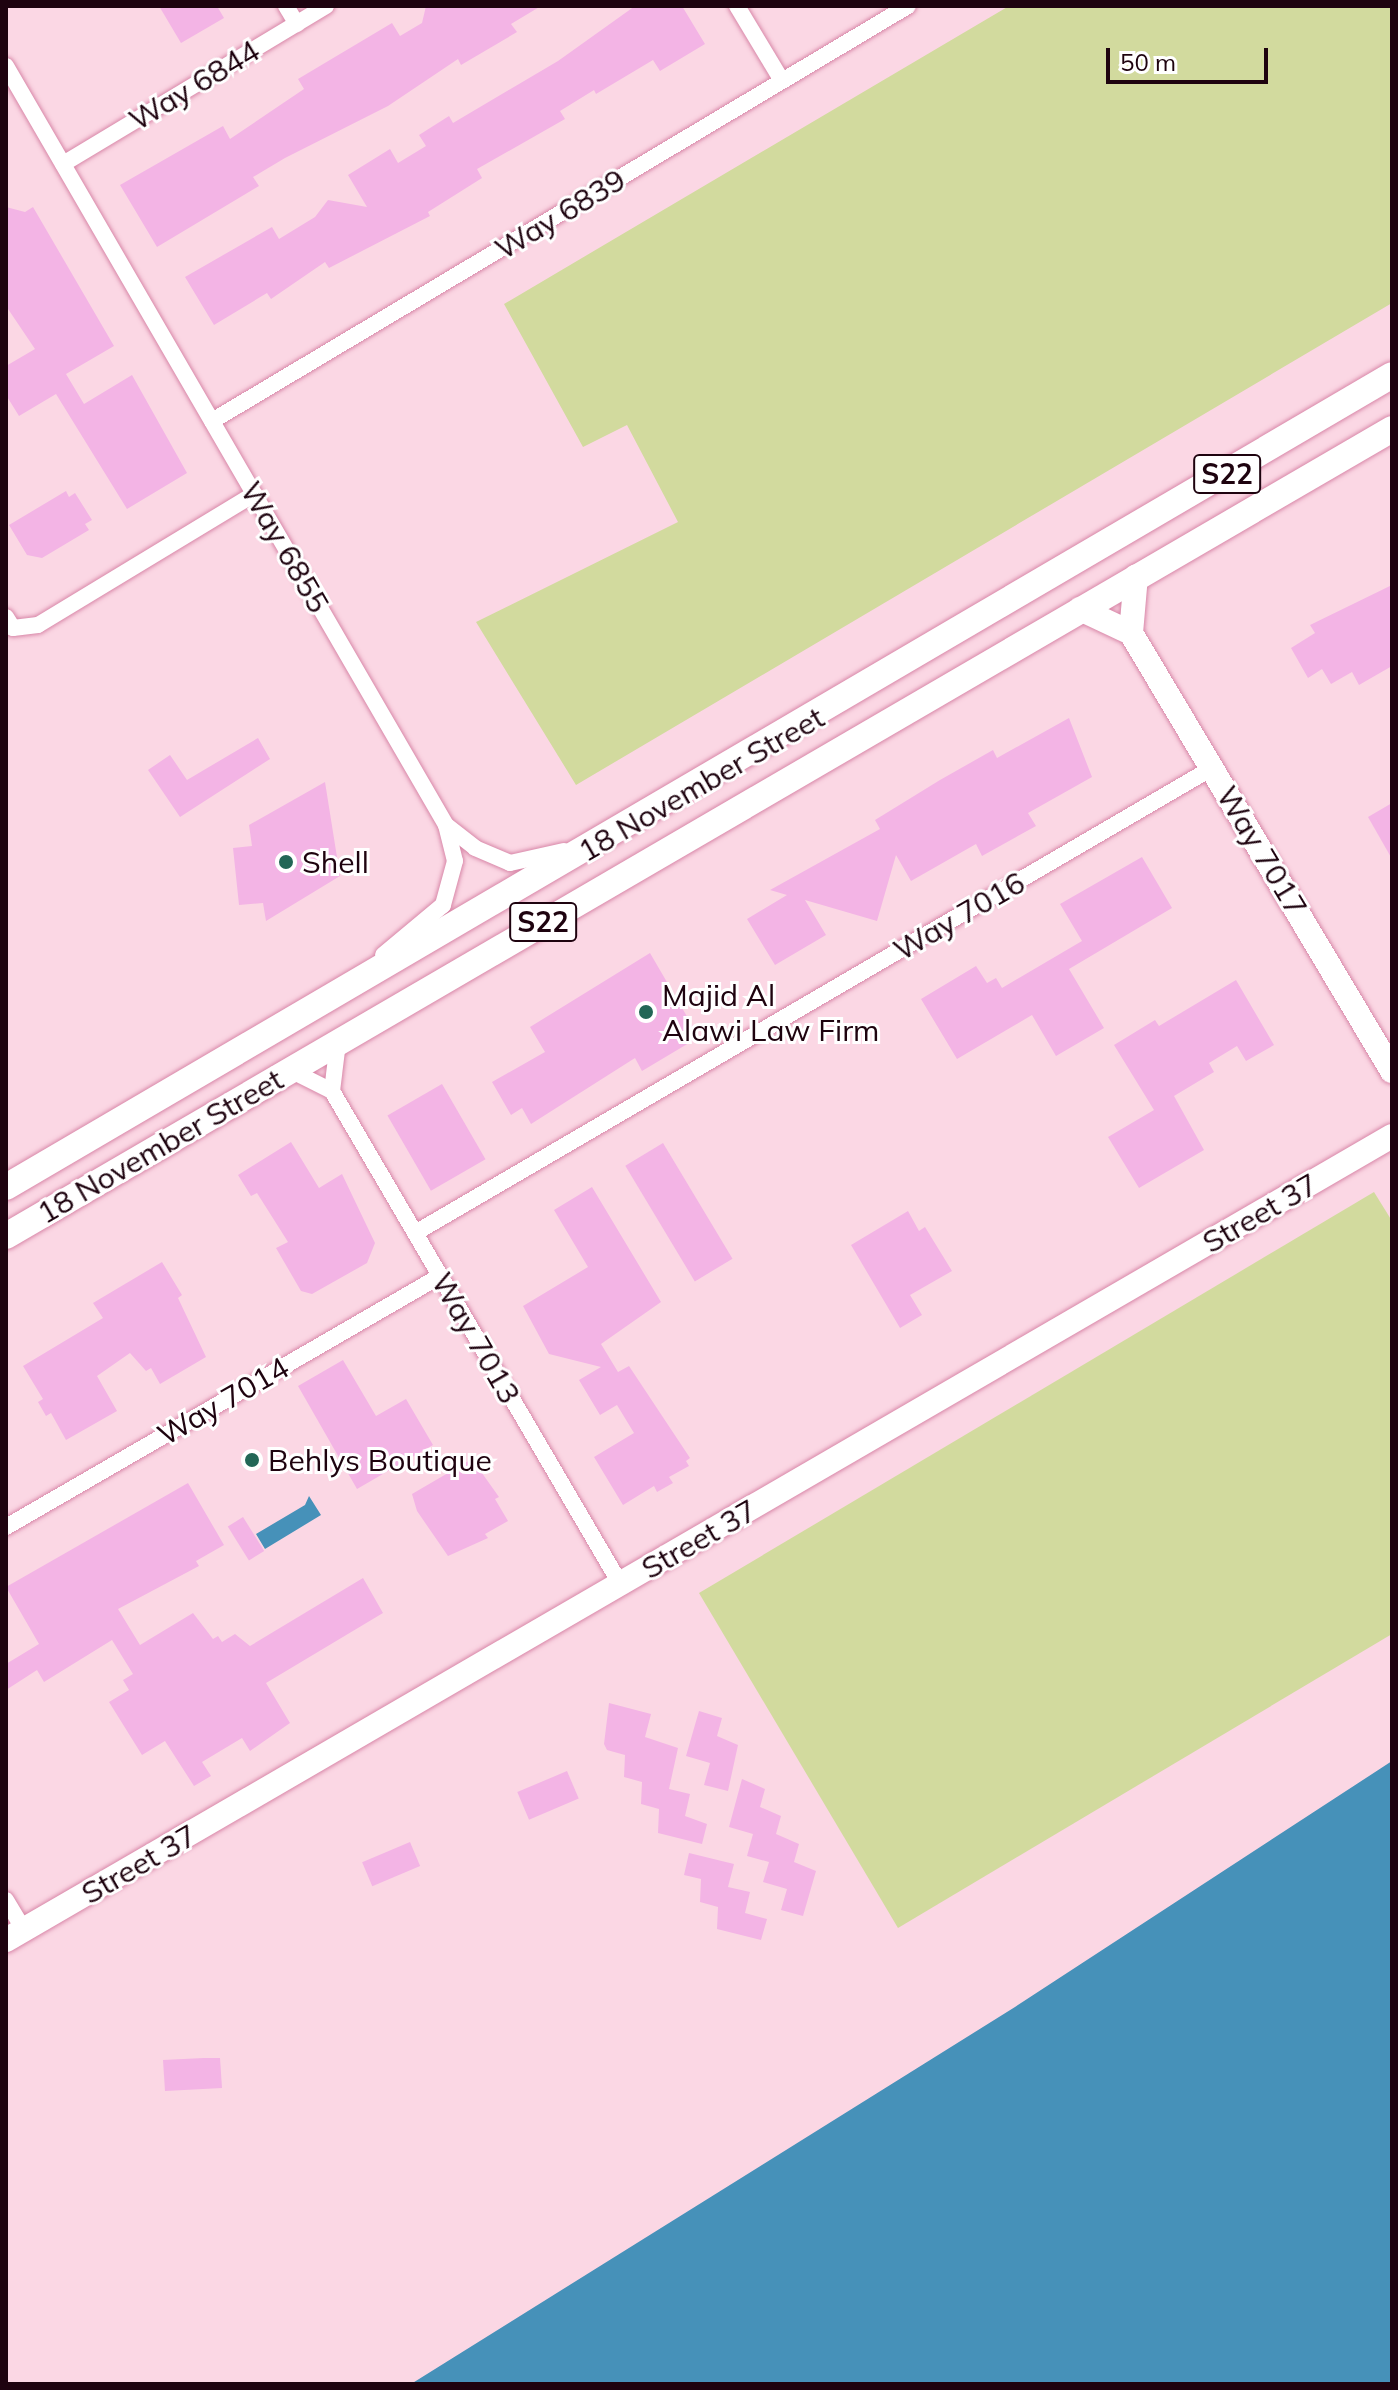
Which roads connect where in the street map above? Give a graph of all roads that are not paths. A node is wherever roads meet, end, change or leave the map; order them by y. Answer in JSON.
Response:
{"nodes":[{"id":1,"x":286,"y":6,"type":"edge"},
{"id":2,"x":326,"y":6,"type":"edge"},
{"id":3,"x":737,"y":6,"type":"edge"},
{"id":4,"x":908,"y":6,"type":"edge"},
{"id":5,"x":297,"y":24,"type":"junction"},
{"id":6,"x":6,"y":66,"type":"edge"},
{"id":7,"x":782,"y":81,"type":"junction"},
{"id":8,"x":63,"y":164,"type":"junction"},
{"id":9,"x":1392,"y":375,"type":"edge"},
{"id":10,"x":212,"y":421,"type":"junction"},
{"id":11,"x":1392,"y":429,"type":"edge"},
{"id":12,"x":254,"y":494,"type":"junction"},
{"id":13,"x":1136,"y":576,"type":"junction"},
{"id":14,"x":1080,"y":609,"type":"junction"},
{"id":15,"x":6,"y":617,"type":"edge"},
{"id":16,"x":1131,"y":633,"type":"junction"},
{"id":17,"x":1212,"y":768,"type":"junction"},
{"id":18,"x":686,"y":793,"type":"junction"},
{"id":19,"x":446,"y":825,"type":"junction"},
{"id":20,"x":326,"y":1002,"type":"junction"},
{"id":21,"x":338,"y":1042,"type":"junction"},
{"id":22,"x":290,"y":1070,"type":"junction"},
{"id":23,"x":1392,"y":1071,"type":"edge"},
{"id":24,"x":332,"y":1091,"type":"junction"},
{"id":25,"x":1392,"y":1136,"type":"edge"},
{"id":26,"x":6,"y":1187,"type":"edge"},
{"id":27,"x":415,"y":1233,"type":"junction"},
{"id":28,"x":6,"y":1236,"type":"edge"},
{"id":29,"x":440,"y":1276,"type":"junction"},
{"id":30,"x":6,"y":1527,"type":"edge"},
{"id":31,"x":621,"y":1585,"type":"junction"},
{"id":32,"x":6,"y":1900,"type":"edge"},
{"id":33,"x":15,"y":1935,"type":"edge"}],
"edges":[{"from":1,"to":5,"type":"street"},
{"from":2,"to":5,"type":"street","name":"Way 6844"},
{"from":3,"to":7,"type":"street"},
{"from":4,"to":7,"type":"street","name":"Way 6839"},
{"from":5,"to":8,"type":"street","name":"Way 6844"},
{"from":6,"to":8,"type":"street","name":"Way 6855"},
{"from":7,"to":10,"type":"street","name":"Way 6839"},
{"from":8,"to":10,"type":"street","name":"Way 6855"},
{"from":9,"to":18,"type":"main road","name":"18 November Street","number":"S22"},
{"from":10,"to":12,"type":"street","name":"Way 6855"},
{"from":11,"to":13,"type":"main road","name":"18 November Street","number":"S22"},
{"from":12,"to":15,"type":"street"},
{"from":12,"to":19,"type":"street","name":"Way 6855"},
{"from":13,"to":14,"type":"main road","name":"18 November Street","number":"S22"},
{"from":13,"to":16,"type":"street"},
{"from":14,"to":16,"type":"street"},
{"from":14,"to":21,"type":"main road","name":"18 November Street","number":"S22"},
{"from":16,"to":17,"type":"street","name":"Way 7017"},
{"from":17,"to":23,"type":"street","name":"Way 7017"},
{"from":17,"to":27,"type":"street","name":"Way 7016"},
{"from":18,"to":19,"type":"street"},
{"from":18,"to":20,"type":"main road","name":"18 November Street","number":"S22"},
{"from":19,"to":20,"type":"street","name":"Way 6855"},
{"from":20,"to":26,"type":"main road","name":"18 November Street","number":"S22"},
{"from":21,"to":22,"type":"main road","name":"18 November Street","number":"S22"},
{"from":21,"to":24,"type":"street"},
{"from":22,"to":24,"type":"street"},
{"from":22,"to":28,"type":"main road","name":"18 November Street","number":"S22"},
{"from":24,"to":27,"type":"street","name":"Way 7013"},
{"from":25,"to":31,"type":"street","name":"Street 37"},
{"from":27,"to":29,"type":"street","name":"Way 7013"},
{"from":29,"to":30,"type":"street","name":"Way 7014"},
{"from":29,"to":31,"type":"street","name":"Way 7013"},
{"from":31,"to":33,"type":"street","name":"Street 37"},
{"from":32,"to":33,"type":"street"}]}
